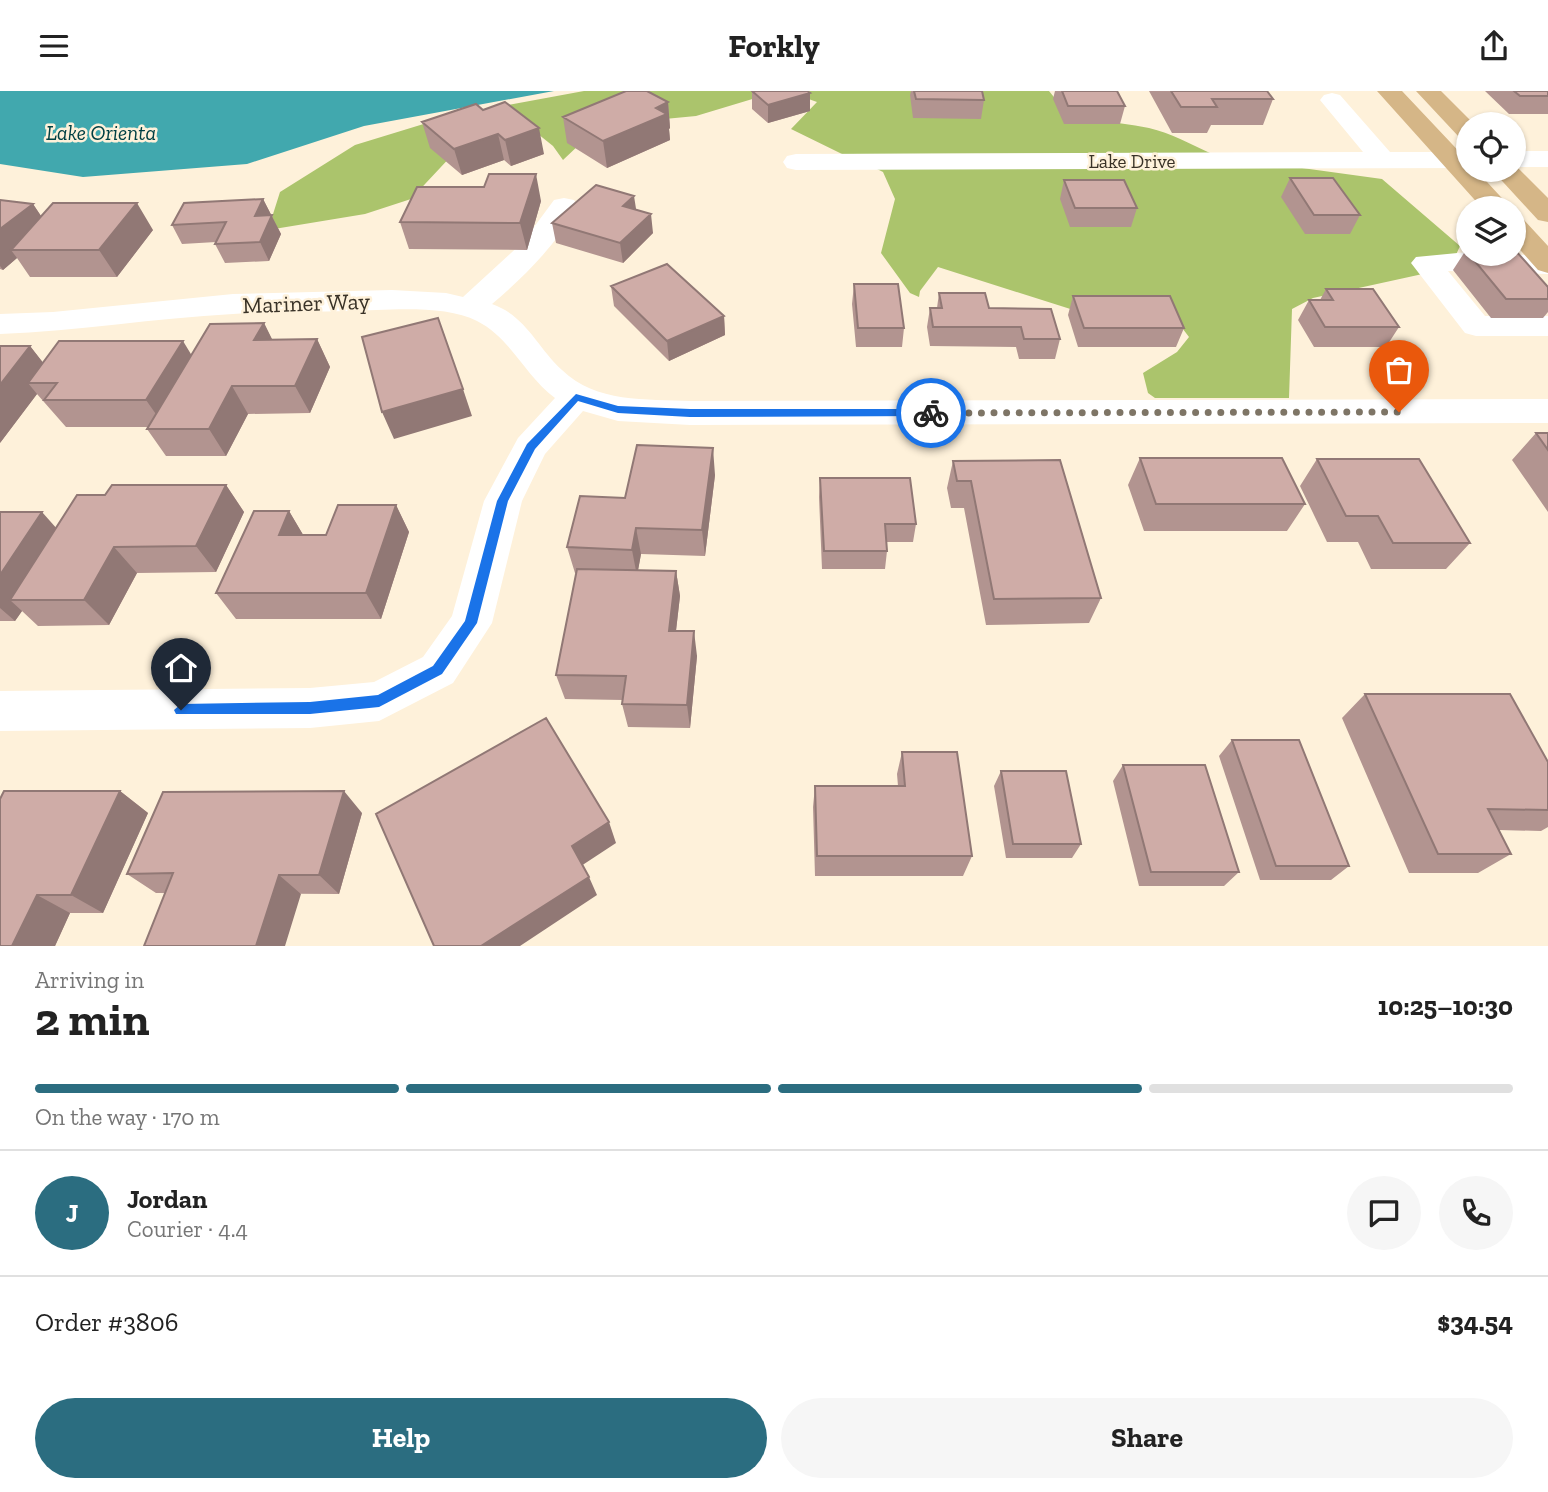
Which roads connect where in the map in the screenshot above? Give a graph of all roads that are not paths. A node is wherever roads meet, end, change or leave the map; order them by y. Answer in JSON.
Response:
{"nodes":[{"id":1,"x":1389,"y":91,"type":"edge"},
{"id":2,"x":1428,"y":91,"type":"edge"},
{"id":3,"x":1332,"y":100,"type":"dead end"},
{"id":4,"x":1456,"y":120,"type":"edge"},
{"id":5,"x":1352,"y":124,"type":"junction"},
{"id":6,"x":1327,"y":142,"type":"junction"},
{"id":7,"x":1456,"y":156,"type":"edge"},
{"id":8,"x":1526,"y":159,"type":"edge"},
{"id":9,"x":1548,"y":159,"type":"edge"},
{"id":10,"x":1383,"y":160,"type":"junction"},
{"id":11,"x":1456,"y":160,"type":"edge"},
{"id":12,"x":796,"y":162,"type":"dead end"},
{"id":13,"x":1477,"y":182,"type":"edge"},
{"id":14,"x":1517,"y":182,"type":"edge"},
{"id":15,"x":1488,"y":196,"type":"edge"},
{"id":16,"x":564,"y":205,"type":"dead end"},
{"id":17,"x":1548,"y":213,"type":"edge"},
{"id":18,"x":1526,"y":239,"type":"edge"},
{"id":19,"x":1548,"y":264,"type":"edge"},
{"id":20,"x":469,"y":308,"type":"junction"},
{"id":21,"x":0,"y":324,"type":"edge"},
{"id":22,"x":1548,"y":326,"type":"edge"},
{"id":23,"x":576,"y":397,"type":"junction"},
{"id":24,"x":1548,"y":411,"type":"edge"},
{"id":25,"x":0,"y":712,"type":"edge"}],
"edges":[{"from":1,"to":7,"type":"main road"},
{"from":2,"to":4,"type":"main road"},
{"from":3,"to":5,"type":"street"},
{"from":5,"to":6,"type":"street"},
{"from":5,"to":10,"type":"street"},
{"from":6,"to":10,"type":"street","name":"Lake Drive"},
{"from":6,"to":12,"type":"street","name":"Lake Drive"},
{"from":8,"to":9,"type":"street"},
{"from":10,"to":11,"type":"street","name":"Lake Drive"},
{"from":13,"to":15,"type":"main road"},
{"from":14,"to":17,"type":"main road"},
{"from":16,"to":20,"type":"street"},
{"from":18,"to":19,"type":"main road"},
{"from":19,"to":22,"type":"street"},
{"from":20,"to":21,"type":"street","name":"Mariner Way"},
{"from":20,"to":23,"type":"street","name":"Mariner Way"},
{"from":23,"to":24,"type":"street"},
{"from":23,"to":25,"type":"street"}]}
